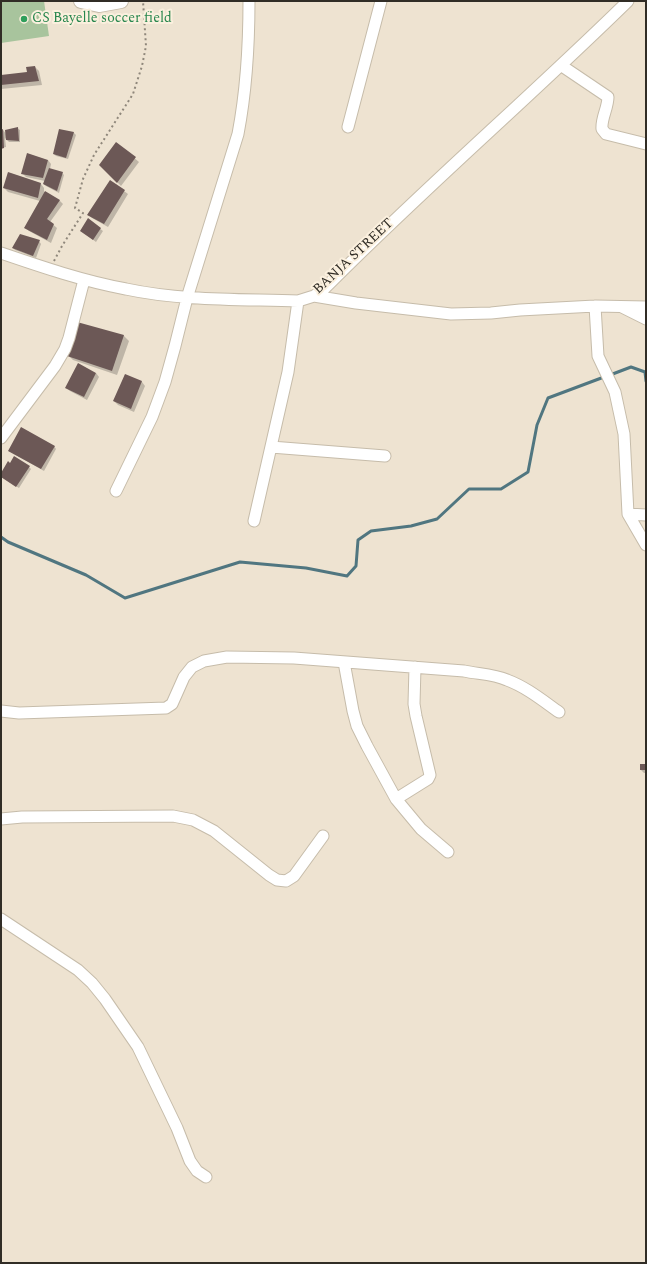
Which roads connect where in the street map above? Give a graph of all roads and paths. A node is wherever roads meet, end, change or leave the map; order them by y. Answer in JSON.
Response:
{"nodes":[{"id":1,"x":81,"y":1,"type":"edge"},
{"id":2,"x":121,"y":1,"type":"edge"},
{"id":3,"x":143,"y":1,"type":"edge"},
{"id":4,"x":249,"y":1,"type":"edge"},
{"id":5,"x":381,"y":1,"type":"edge"},
{"id":6,"x":628,"y":1,"type":"edge"},
{"id":7,"x":562,"y":66,"type":"junction"},
{"id":8,"x":348,"y":127,"type":"dead end"},
{"id":9,"x":646,"y":144,"type":"edge"},
{"id":10,"x":1,"y":253,"type":"edge"},
{"id":11,"x":50,"y":269,"type":"junction"},
{"id":12,"x":84,"y":280,"type":"junction"},
{"id":13,"x":314,"y":296,"type":"junction"},
{"id":14,"x":187,"y":298,"type":"junction"},
{"id":15,"x":298,"y":301,"type":"junction"},
{"id":16,"x":595,"y":306,"type":"junction"},
{"id":17,"x":619,"y":306,"type":"junction"},
{"id":18,"x":646,"y":306,"type":"edge"},
{"id":19,"x":646,"y":319,"type":"edge"},
{"id":20,"x":1,"y":438,"type":"edge"},
{"id":21,"x":271,"y":447,"type":"junction"},
{"id":22,"x":385,"y":456,"type":"dead end"},
{"id":23,"x":116,"y":491,"type":"dead end"},
{"id":24,"x":628,"y":514,"type":"junction"},
{"id":25,"x":646,"y":515,"type":"edge"},
{"id":26,"x":254,"y":521,"type":"dead end"},
{"id":27,"x":646,"y":545,"type":"edge"},
{"id":28,"x":344,"y":662,"type":"junction"},
{"id":29,"x":415,"y":667,"type":"junction"},
{"id":30,"x":1,"y":711,"type":"edge"},
{"id":31,"x":559,"y":712,"type":"dead end"},
{"id":32,"x":396,"y":799,"type":"junction"},
{"id":33,"x":1,"y":818,"type":"edge"},
{"id":34,"x":323,"y":836,"type":"dead end"},
{"id":35,"x":448,"y":852,"type":"dead end"},
{"id":36,"x":1,"y":919,"type":"edge"},
{"id":37,"x":206,"y":1178,"type":"dead end"}],
"edges":[{"from":1,"to":2,"type":"main road"},
{"from":3,"to":11,"type":"path"},
{"from":4,"to":14,"type":"street"},
{"from":5,"to":8,"type":"street"},
{"from":6,"to":7,"type":"street","name":"BANJA STREET"},
{"from":7,"to":9,"type":"street"},
{"from":7,"to":13,"type":"street","name":"BANJA STREET"},
{"from":10,"to":11,"type":"street","name":"BANJA STREET"},
{"from":11,"to":12,"type":"street","name":"BANJA STREET"},
{"from":12,"to":14,"type":"street","name":"BANJA STREET"},
{"from":12,"to":20,"type":"street"},
{"from":13,"to":15,"type":"street","name":"BANJA STREET"},
{"from":13,"to":16,"type":"street"},
{"from":14,"to":15,"type":"street","name":"BANJA STREET"},
{"from":14,"to":23,"type":"street"},
{"from":15,"to":21,"type":"street"},
{"from":16,"to":17,"type":"street"},
{"from":16,"to":24,"type":"street"},
{"from":17,"to":18,"type":"street"},
{"from":17,"to":19,"type":"street"},
{"from":21,"to":22,"type":"street"},
{"from":21,"to":26,"type":"street"},
{"from":24,"to":25,"type":"street"},
{"from":24,"to":27,"type":"street"},
{"from":28,"to":29,"type":"street"},
{"from":28,"to":30,"type":"street"},
{"from":28,"to":32,"type":"street"},
{"from":29,"to":31,"type":"street"},
{"from":29,"to":32,"type":"street"},
{"from":32,"to":35,"type":"street"},
{"from":33,"to":34,"type":"street"},
{"from":36,"to":37,"type":"street"}]}
